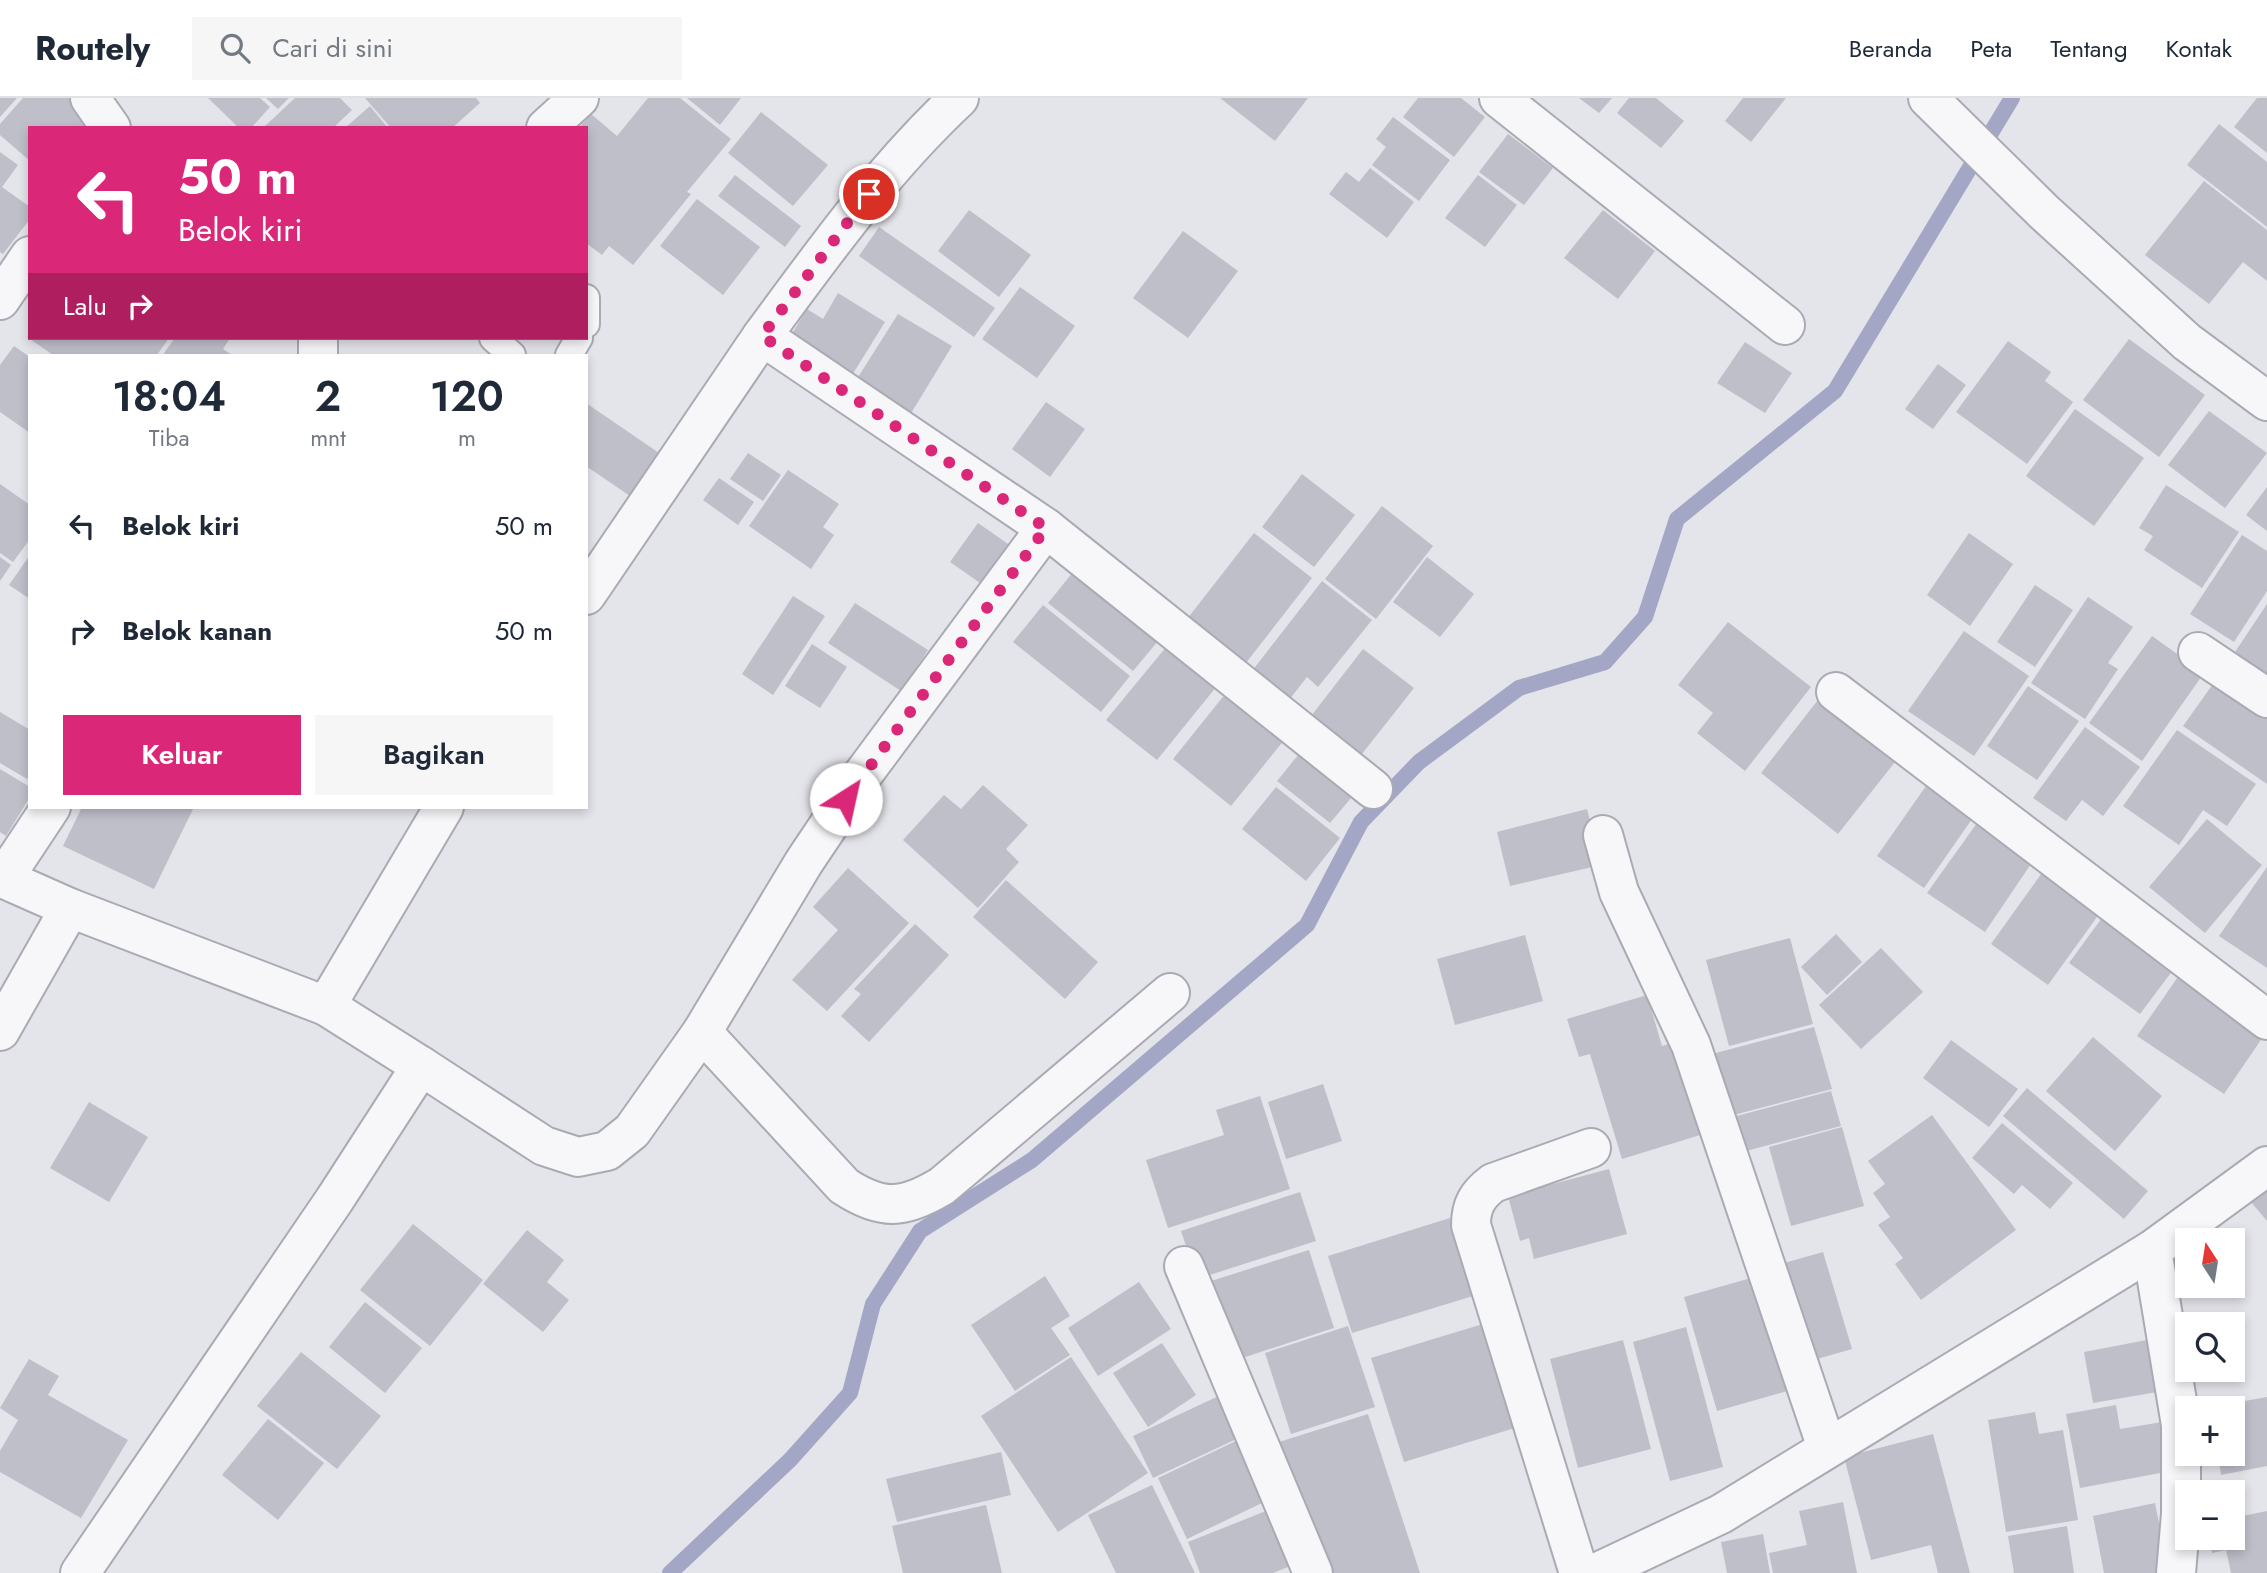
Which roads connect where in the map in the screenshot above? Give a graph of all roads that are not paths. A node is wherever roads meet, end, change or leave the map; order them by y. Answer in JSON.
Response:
{"nodes":[{"id":1,"x":90,"y":98,"type":"edge"},
{"id":2,"x":959,"y":98,"type":"edge"},
{"id":3,"x":1499,"y":98,"type":"edge"},
{"id":4,"x":1929,"y":99,"type":"edge"},
{"id":5,"x":110,"y":126,"type":"edge"},
{"id":6,"x":28,"y":259,"type":"edge"},
{"id":7,"x":0,"y":300,"type":"edge"},
{"id":8,"x":1785,"y":325,"type":"dead end"},
{"id":9,"x":762,"y":336,"type":"junction"},
{"id":10,"x":495,"y":340,"type":"edge"},
{"id":11,"x":511,"y":354,"type":"edge"},
{"id":12,"x":2267,"y":401,"type":"edge"},
{"id":13,"x":1046,"y":528,"type":"junction"},
{"id":14,"x":588,"y":592,"type":"edge"},
{"id":15,"x":2197,"y":652,"type":"dead end"},
{"id":16,"x":1836,"y":692,"type":"dead end"},
{"id":17,"x":2267,"y":698,"type":"edge"},
{"id":18,"x":1373,"y":789,"type":"dead end"},
{"id":19,"x":50,"y":809,"type":"edge"},
{"id":20,"x":443,"y":809,"type":"edge"},
{"id":21,"x":1603,"y":835,"type":"dead end"},
{"id":22,"x":2,"y":878,"type":"edge"},
{"id":23,"x":70,"y":908,"type":"junction"},
{"id":24,"x":1170,"y":993,"type":"dead end"},
{"id":25,"x":326,"y":1006,"type":"junction"},
{"id":26,"x":2267,"y":1020,"type":"edge"},
{"id":27,"x":0,"y":1031,"type":"edge"},
{"id":28,"x":702,"y":1032,"type":"junction"},
{"id":29,"x":421,"y":1066,"type":"junction"},
{"id":30,"x":1591,"y":1147,"type":"dead end"},
{"id":31,"x":2267,"y":1166,"type":"edge"},
{"id":32,"x":2151,"y":1250,"type":"junction"},
{"id":33,"x":1184,"y":1266,"type":"dead end"},
{"id":34,"x":1827,"y":1448,"type":"junction"},
{"id":35,"x":80,"y":1573,"type":"edge"},
{"id":36,"x":1313,"y":1573,"type":"edge"},
{"id":37,"x":1579,"y":1573,"type":"edge"},
{"id":38,"x":1596,"y":1573,"type":"edge"},
{"id":39,"x":2176,"y":1573,"type":"edge"}],
"edges":[{"from":1,"to":5,"type":"street"},
{"from":2,"to":9,"type":"street"},
{"from":3,"to":8,"type":"street"},
{"from":4,"to":12,"type":"street"},
{"from":6,"to":7,"type":"street"},
{"from":9,"to":13,"type":"street"},
{"from":9,"to":14,"type":"street"},
{"from":10,"to":11,"type":"lane"},
{"from":13,"to":18,"type":"street"},
{"from":13,"to":28,"type":"street"},
{"from":15,"to":17,"type":"street"},
{"from":16,"to":26,"type":"street"},
{"from":19,"to":22,"type":"street"},
{"from":20,"to":25,"type":"street"},
{"from":21,"to":34,"type":"street"},
{"from":22,"to":23,"type":"street"},
{"from":23,"to":25,"type":"street"},
{"from":23,"to":27,"type":"street"},
{"from":24,"to":28,"type":"street"},
{"from":25,"to":29,"type":"street"},
{"from":28,"to":29,"type":"street"},
{"from":29,"to":35,"type":"street"},
{"from":30,"to":37,"type":"street"},
{"from":31,"to":32,"type":"street"},
{"from":32,"to":34,"type":"street"},
{"from":32,"to":39,"type":"street"},
{"from":33,"to":36,"type":"street"},
{"from":34,"to":38,"type":"street"}]}
